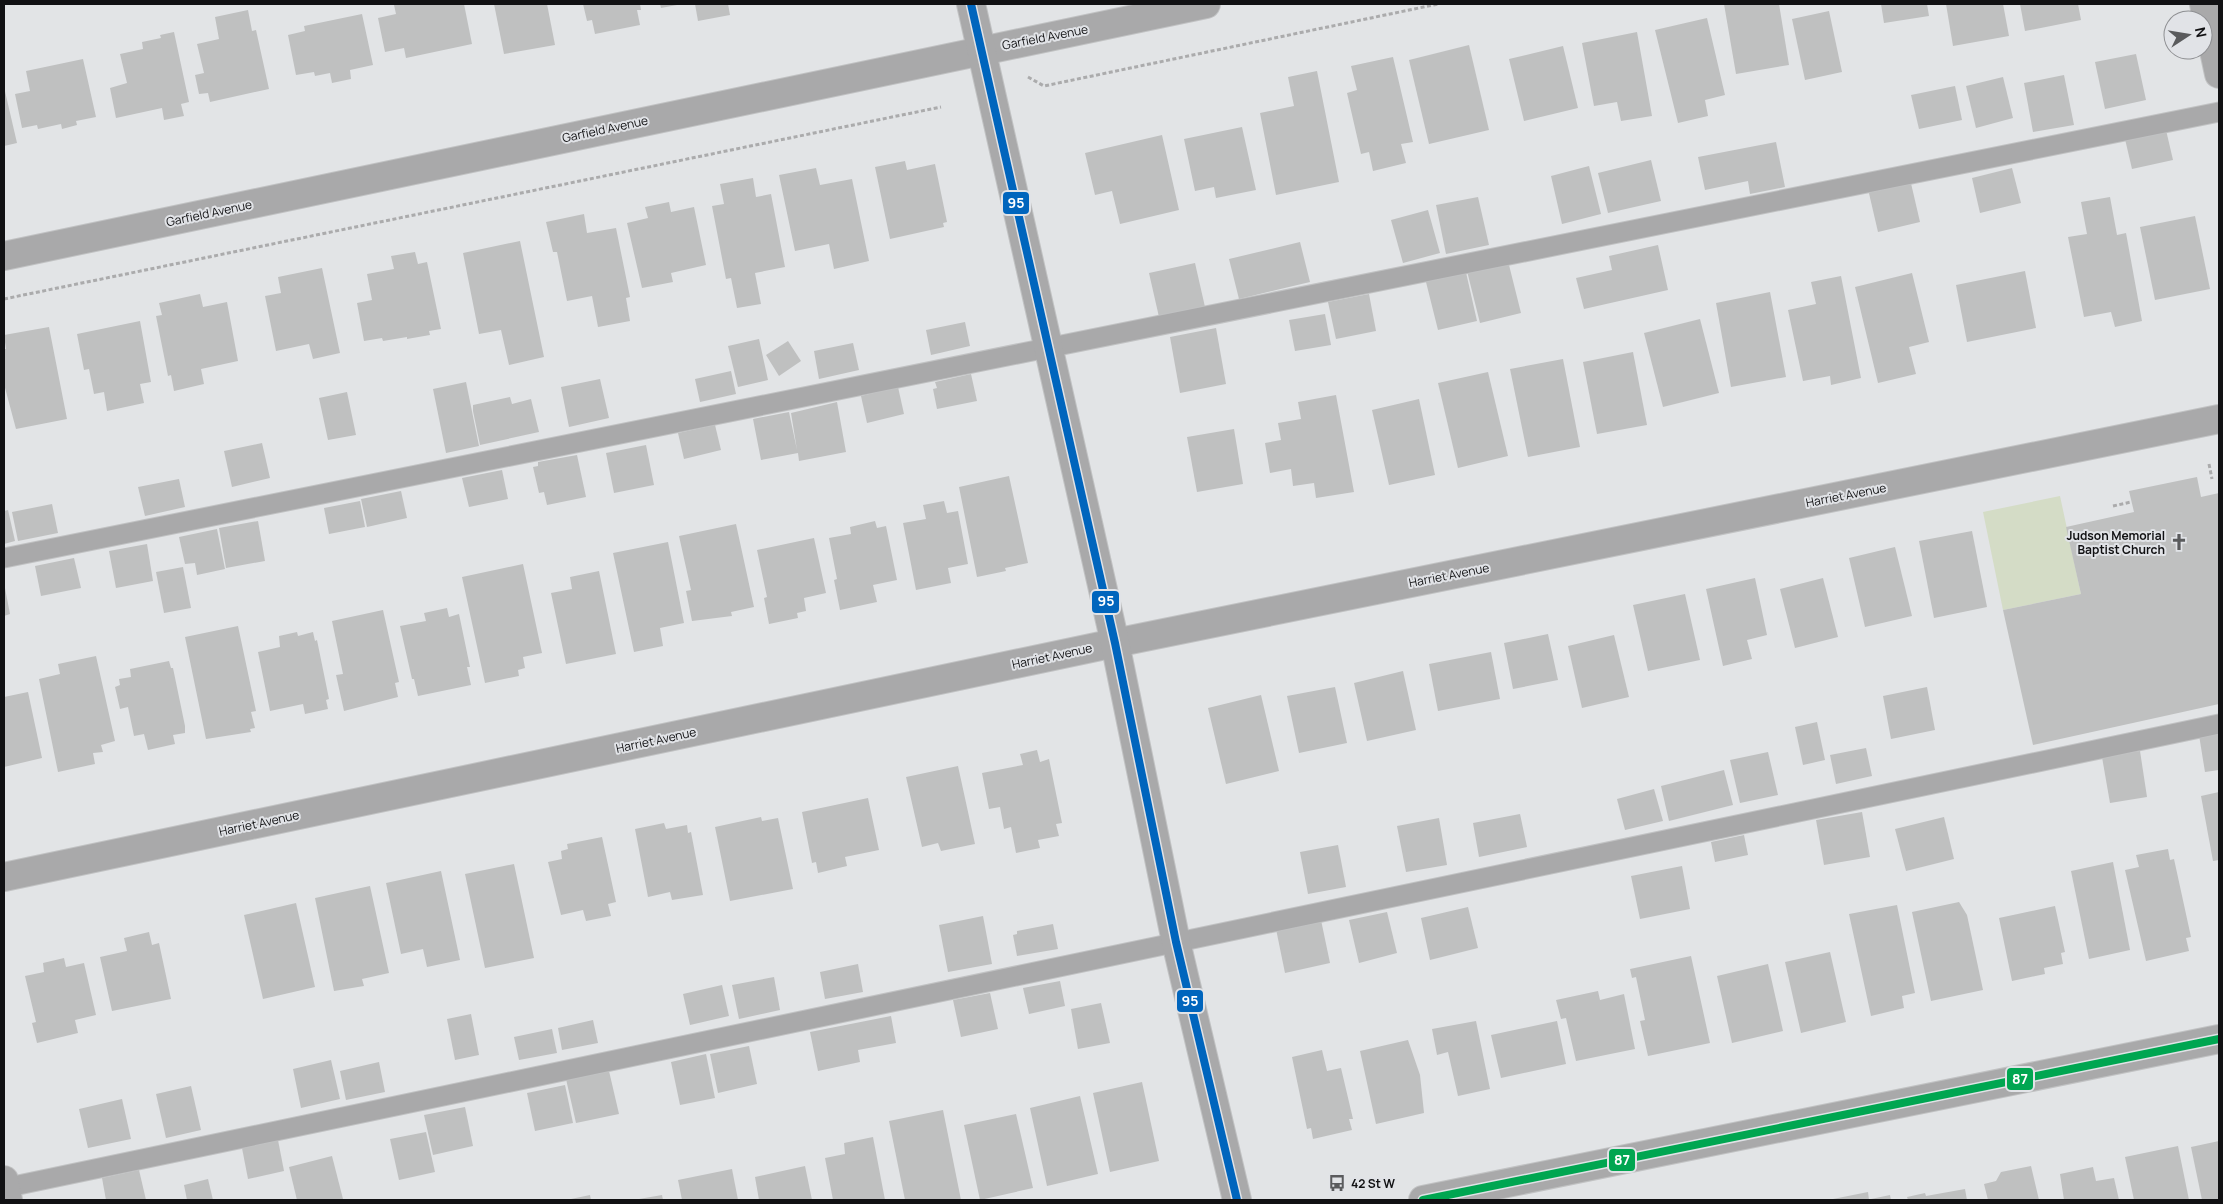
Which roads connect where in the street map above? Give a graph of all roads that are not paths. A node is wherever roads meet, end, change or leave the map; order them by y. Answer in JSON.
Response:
{"nodes":[{"id":1,"x":971,"y":4,"type":"edge"},
{"id":2,"x":1206,"y":4,"type":"edge"},
{"id":3,"x":2204,"y":4,"type":"edge"},
{"id":4,"x":981,"y":50,"type":"junction"},
{"id":5,"x":2219,"y":74,"type":"edge"},
{"id":6,"x":2219,"y":112,"type":"edge"},
{"id":7,"x":4,"y":256,"type":"edge"},
{"id":8,"x":1048,"y":347,"type":"junction"},
{"id":9,"x":2219,"y":420,"type":"edge"},
{"id":10,"x":4,"y":558,"type":"edge"},
{"id":11,"x":1115,"y":643,"type":"junction"},
{"id":12,"x":2219,"y":724,"type":"edge"},
{"id":13,"x":4,"y":877,"type":"edge"},
{"id":14,"x":1176,"y":942,"type":"junction"},
{"id":15,"x":2219,"y":1039,"type":"edge"},
{"id":16,"x":5,"y":1189,"type":"edge"},
{"id":17,"x":1237,"y":1200,"type":"edge"},
{"id":18,"x":1422,"y":1200,"type":"edge"}],
"edges":[{"from":1,"to":4,"type":"street"},
{"from":2,"to":4,"type":"street","name":"Garfield Avenue"},
{"from":3,"to":5,"type":"street"},
{"from":4,"to":7,"type":"street","name":"Garfield Avenue"},
{"from":4,"to":8,"type":"street"},
{"from":6,"to":8,"type":"lane"},
{"from":8,"to":10,"type":"lane"},
{"from":8,"to":11,"type":"street"},
{"from":9,"to":11,"type":"street","name":"Harriet Avenue"},
{"from":11,"to":13,"type":"street","name":"Harriet Avenue"},
{"from":11,"to":14,"type":"street"},
{"from":12,"to":14,"type":"lane"},
{"from":14,"to":16,"type":"lane"},
{"from":14,"to":17,"type":"street"},
{"from":15,"to":18,"type":"street"}]}
